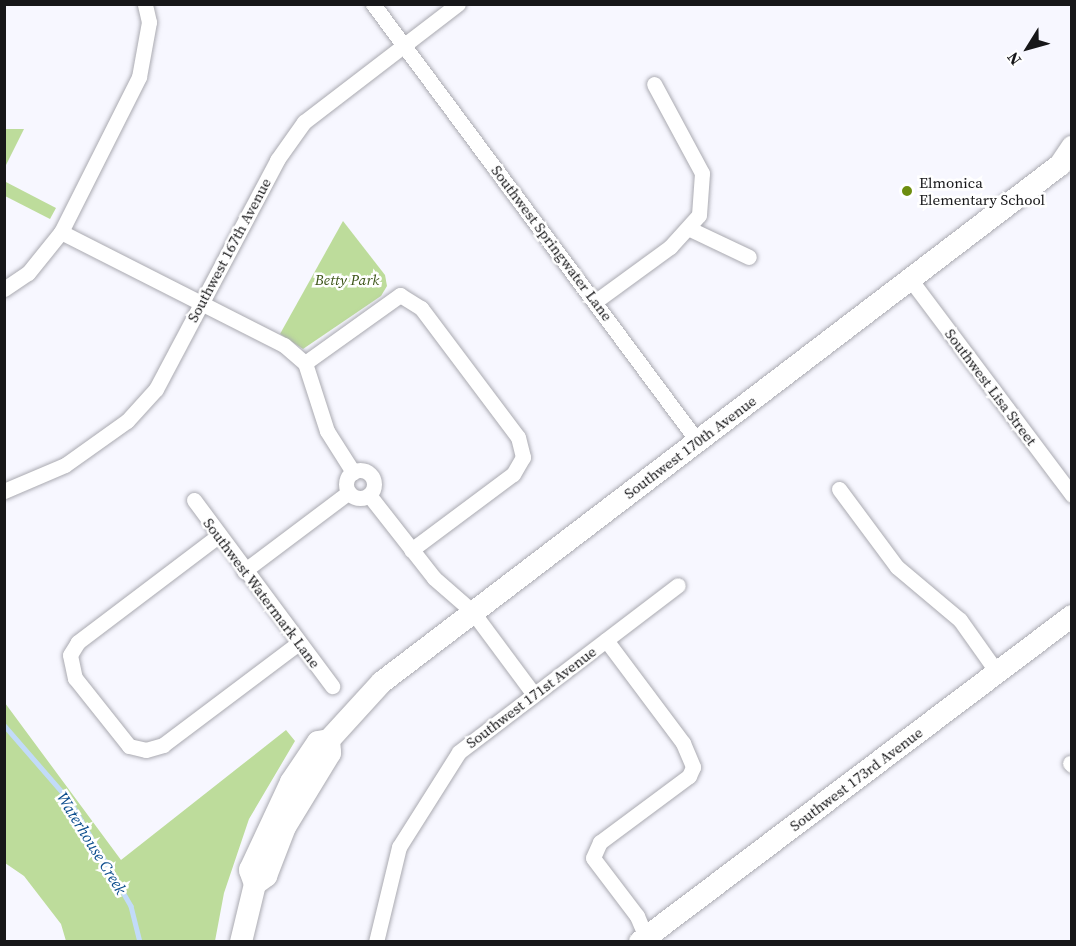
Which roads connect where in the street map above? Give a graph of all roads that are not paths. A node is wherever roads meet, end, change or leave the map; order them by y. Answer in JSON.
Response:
{"nodes":[{"id":1,"x":145,"y":4,"type":"edge"},
{"id":2,"x":373,"y":4,"type":"edge"},
{"id":3,"x":458,"y":4,"type":"edge"},
{"id":4,"x":403,"y":46,"type":"junction"},
{"id":5,"x":654,"y":84,"type":"dead end"},
{"id":6,"x":1068,"y":159,"type":"edge"},
{"id":7,"x":690,"y":229,"type":"junction"},
{"id":8,"x":61,"y":232,"type":"junction"},
{"id":9,"x":749,"y":257,"type":"dead end"},
{"id":10,"x":910,"y":279,"type":"junction"},
{"id":11,"x":4,"y":289,"type":"edge"},
{"id":12,"x":596,"y":301,"type":"junction"},
{"id":13,"x":201,"y":306,"type":"junction"},
{"id":14,"x":305,"y":363,"type":"junction"},
{"id":15,"x":698,"y":442,"type":"junction"},
{"id":16,"x":353,"y":472,"type":"junction"},
{"id":17,"x":839,"y":489,"type":"dead end"},
{"id":18,"x":4,"y":491,"type":"edge"},
{"id":19,"x":349,"y":492,"type":"junction"},
{"id":20,"x":369,"y":495,"type":"junction"},
{"id":21,"x":1071,"y":495,"type":"edge"},
{"id":22,"x":194,"y":500,"type":"dead end"},
{"id":23,"x":218,"y":536,"type":"junction"},
{"id":24,"x":411,"y":550,"type":"junction"},
{"id":25,"x":244,"y":571,"type":"junction"},
{"id":26,"x":678,"y":585,"type":"dead end"},
{"id":27,"x":472,"y":612,"type":"junction"},
{"id":28,"x":1071,"y":616,"type":"edge"},
{"id":29,"x":606,"y":640,"type":"junction"},
{"id":30,"x":297,"y":644,"type":"junction"},
{"id":31,"x":997,"y":672,"type":"junction"},
{"id":32,"x":332,"y":686,"type":"dead end"},
{"id":33,"x":532,"y":693,"type":"junction"},
{"id":34,"x":645,"y":940,"type":"edge"},
{"id":35,"x":241,"y":942,"type":"edge"},
{"id":36,"x":376,"y":942,"type":"edge"}],
"edges":[{"from":1,"to":8,"type":"street"},
{"from":2,"to":4,"type":"street","name":"Southwest Springwater Lane"},
{"from":3,"to":4,"type":"street","name":"Southwest 167th Avenue"},
{"from":4,"to":12,"type":"street","name":"Southwest Springwater Lane"},
{"from":4,"to":13,"type":"street","name":"Southwest 167th Avenue"},
{"from":5,"to":7,"type":"street"},
{"from":6,"to":10,"type":"main road","name":"Southwest 170th Avenue"},
{"from":7,"to":9,"type":"street"},
{"from":7,"to":12,"type":"street"},
{"from":8,"to":11,"type":"street"},
{"from":8,"to":13,"type":"street"},
{"from":10,"to":15,"type":"main road","name":"Southwest 170th Avenue"},
{"from":10,"to":21,"type":"street","name":"Southwest Lisa Street"},
{"from":12,"to":15,"type":"street","name":"Southwest Springwater Lane"},
{"from":13,"to":14,"type":"street"},
{"from":13,"to":18,"type":"street","name":"Southwest 167th Avenue"},
{"from":14,"to":16,"type":"street"},
{"from":14,"to":24,"type":"street"},
{"from":15,"to":27,"type":"main road","name":"Southwest 170th Avenue"},
{"from":16,"to":19,"type":"street"},
{"from":16,"to":20,"type":"street"},
{"from":17,"to":31,"type":"street"},
{"from":19,"to":20,"type":"street"},
{"from":19,"to":25,"type":"street"},
{"from":20,"to":24,"type":"street"},
{"from":22,"to":23,"type":"street","name":"Southwest Watermark Lane"},
{"from":23,"to":25,"type":"street","name":"Southwest Watermark Lane"},
{"from":23,"to":30,"type":"street"},
{"from":24,"to":27,"type":"street"},
{"from":25,"to":30,"type":"street","name":"Southwest Watermark Lane"},
{"from":26,"to":29,"type":"street","name":"Southwest 171st Avenue"},
{"from":27,"to":33,"type":"street"},
{"from":27,"to":35,"type":"main road","name":"Southwest 170th Avenue"},
{"from":28,"to":31,"type":"main road","name":"Southwest 173rd Avenue"},
{"from":29,"to":33,"type":"street","name":"Southwest 171st Avenue"},
{"from":29,"to":34,"type":"street"},
{"from":30,"to":32,"type":"street","name":"Southwest Watermark Lane"},
{"from":31,"to":34,"type":"main road","name":"Southwest 173rd Avenue"},
{"from":33,"to":36,"type":"street","name":"Southwest 171st Avenue"}]}
